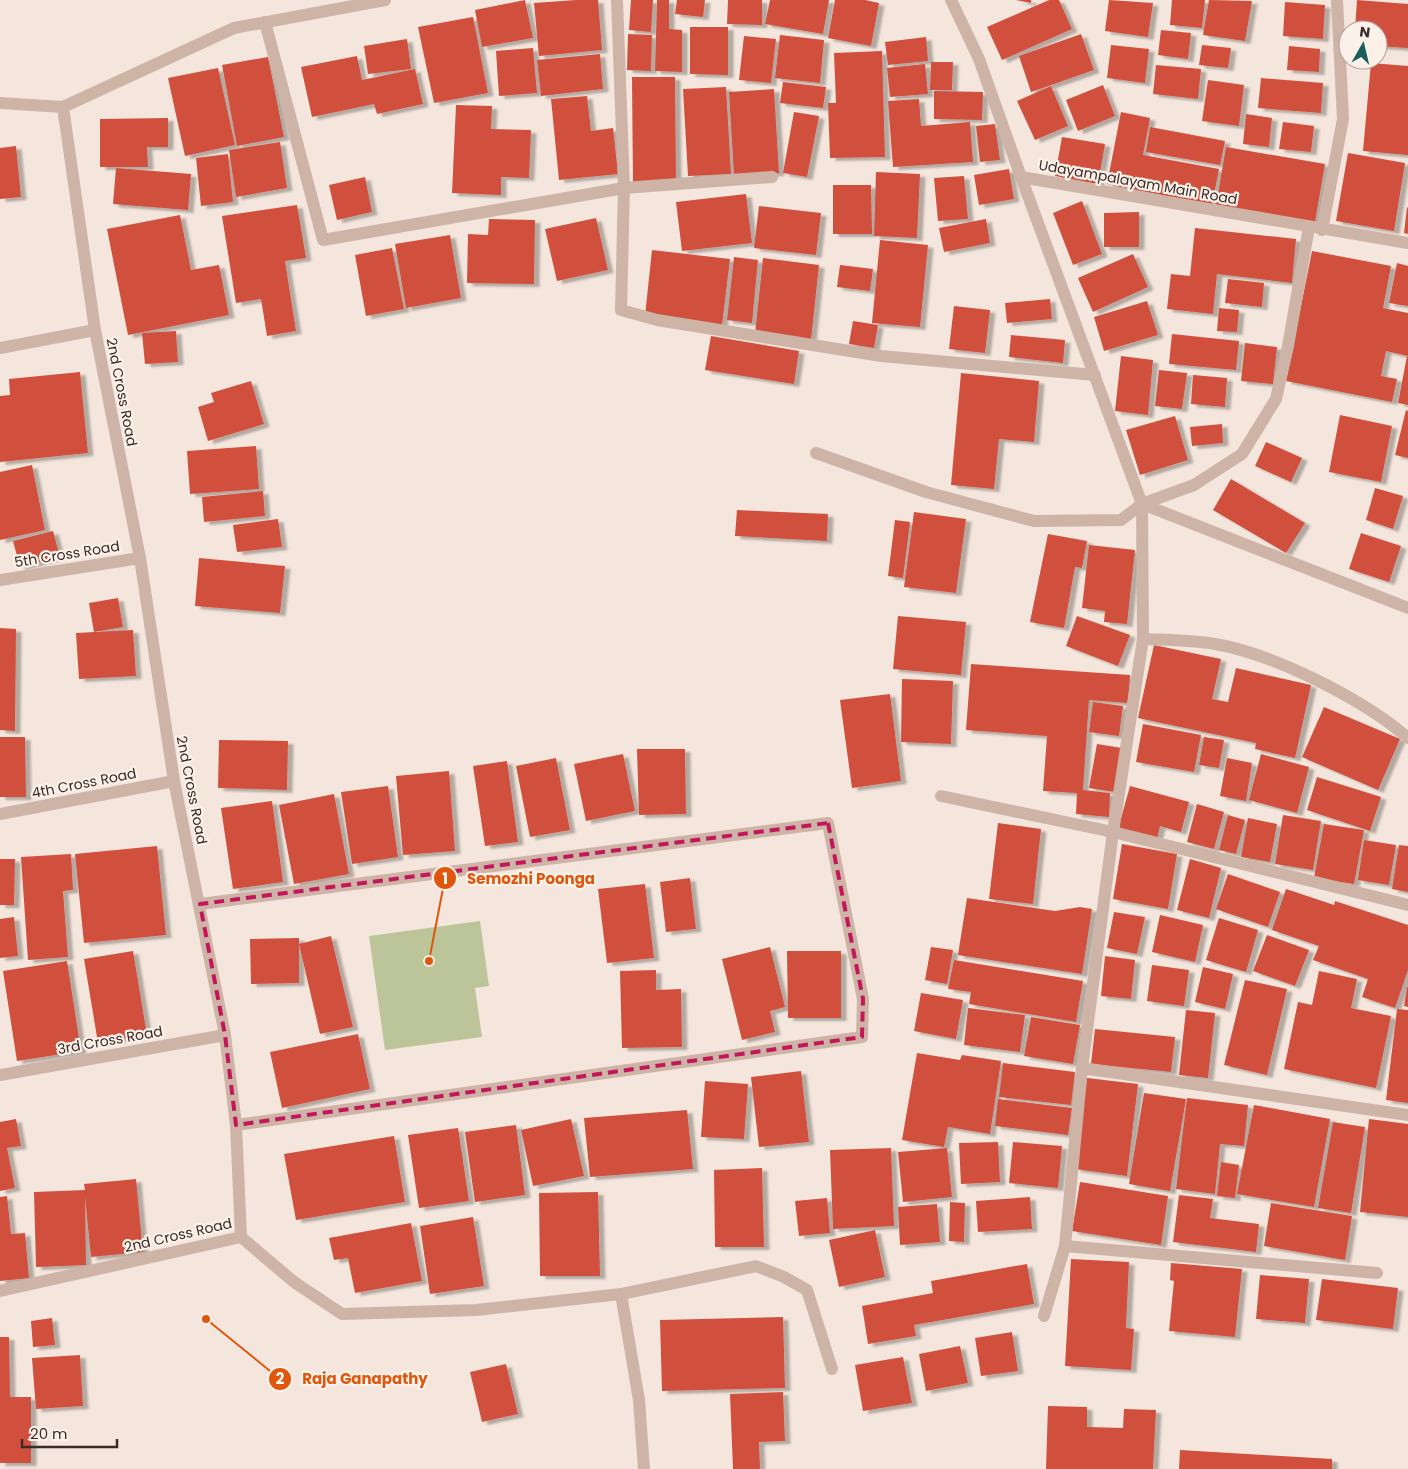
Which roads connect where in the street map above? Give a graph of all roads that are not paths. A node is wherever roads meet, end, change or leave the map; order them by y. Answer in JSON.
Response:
{"nodes":[{"id":1,"x":385,"y":0,"type":"edge"},
{"id":2,"x":616,"y":0,"type":"edge"},
{"id":3,"x":951,"y":0,"type":"edge"},
{"id":4,"x":1338,"y":0,"type":"edge"},
{"id":5,"x":265,"y":22,"type":"junction"},
{"id":6,"x":0,"y":103,"type":"edge"},
{"id":7,"x":63,"y":107,"type":"junction"},
{"id":8,"x":772,"y":177,"type":"dead end"},
{"id":9,"x":1022,"y":177,"type":"junction"},
{"id":10,"x":624,"y":188,"type":"junction"},
{"id":11,"x":1316,"y":228,"type":"junction"},
{"id":12,"x":1408,"y":243,"type":"edge"},
{"id":13,"x":95,"y":330,"type":"junction"},
{"id":14,"x":0,"y":348,"type":"edge"},
{"id":15,"x":1095,"y":375,"type":"junction"},
{"id":16,"x":816,"y":453,"type":"dead end"},
{"id":17,"x":1142,"y":504,"type":"junction"},
{"id":18,"x":140,"y":558,"type":"junction"},
{"id":19,"x":0,"y":580,"type":"edge"},
{"id":20,"x":1408,"y":608,"type":"edge"},
{"id":21,"x":1143,"y":639,"type":"junction"},
{"id":22,"x":1408,"y":738,"type":"edge"},
{"id":23,"x":174,"y":781,"type":"junction"},
{"id":24,"x":941,"y":796,"type":"dead end"},
{"id":25,"x":0,"y":814,"type":"edge"},
{"id":26,"x":1113,"y":832,"type":"junction"},
{"id":27,"x":200,"y":904,"type":"junction"},
{"id":28,"x":1408,"y":905,"type":"edge"},
{"id":29,"x":225,"y":1035,"type":"junction"},
{"id":30,"x":1082,"y":1068,"type":"junction"},
{"id":31,"x":0,"y":1075,"type":"edge"},
{"id":32,"x":1408,"y":1115,"type":"edge"},
{"id":33,"x":236,"y":1125,"type":"junction"},
{"id":34,"x":242,"y":1236,"type":"junction"},
{"id":35,"x":1066,"y":1246,"type":"junction"},
{"id":36,"x":1377,"y":1274,"type":"dead end"},
{"id":37,"x":0,"y":1291,"type":"edge"},
{"id":38,"x":621,"y":1294,"type":"junction"},
{"id":39,"x":1044,"y":1316,"type":"dead end"},
{"id":40,"x":832,"y":1370,"type":"dead end"},
{"id":41,"x":644,"y":1469,"type":"edge"}],
"edges":[{"from":1,"to":5,"type":"street"},
{"from":2,"to":10,"type":"street"},
{"from":3,"to":9,"type":"street","name":"Udayampalayam Main Road"},
{"from":4,"to":11,"type":"street"},
{"from":5,"to":7,"type":"street"},
{"from":5,"to":10,"type":"street"},
{"from":6,"to":7,"type":"street"},
{"from":7,"to":13,"type":"street","name":"2nd Cross Road"},
{"from":8,"to":10,"type":"street"},
{"from":9,"to":11,"type":"street","name":"Udayampalayam Main Road"},
{"from":9,"to":15,"type":"street"},
{"from":10,"to":15,"type":"street"},
{"from":11,"to":12,"type":"street","name":"Udayampalayam Main Road"},
{"from":11,"to":17,"type":"street"},
{"from":13,"to":14,"type":"street"},
{"from":13,"to":18,"type":"street","name":"2nd Cross Road"},
{"from":15,"to":17,"type":"street"},
{"from":16,"to":17,"type":"street"},
{"from":17,"to":20,"type":"street"},
{"from":17,"to":21,"type":"street"},
{"from":18,"to":19,"type":"street","name":"5th Cross Road"},
{"from":18,"to":23,"type":"street","name":"2nd Cross Road"},
{"from":21,"to":22,"type":"street"},
{"from":21,"to":26,"type":"street"},
{"from":23,"to":25,"type":"street","name":"4th Cross Road"},
{"from":23,"to":27,"type":"street","name":"2nd Cross Road"},
{"from":24,"to":26,"type":"street"},
{"from":26,"to":28,"type":"street"},
{"from":26,"to":30,"type":"street"},
{"from":27,"to":29,"type":"street","name":"2nd Cross Road"},
{"from":27,"to":33,"type":"street"},
{"from":29,"to":31,"type":"street","name":"3rd Cross Road"},
{"from":29,"to":33,"type":"street","name":"2nd Cross Road"},
{"from":30,"to":32,"type":"street"},
{"from":30,"to":35,"type":"street"},
{"from":33,"to":34,"type":"street","name":"2nd Cross Road"},
{"from":34,"to":37,"type":"street","name":"2nd Cross Road"},
{"from":34,"to":38,"type":"street"},
{"from":35,"to":36,"type":"street"},
{"from":35,"to":39,"type":"street"},
{"from":38,"to":40,"type":"street"},
{"from":38,"to":41,"type":"street"}]}
